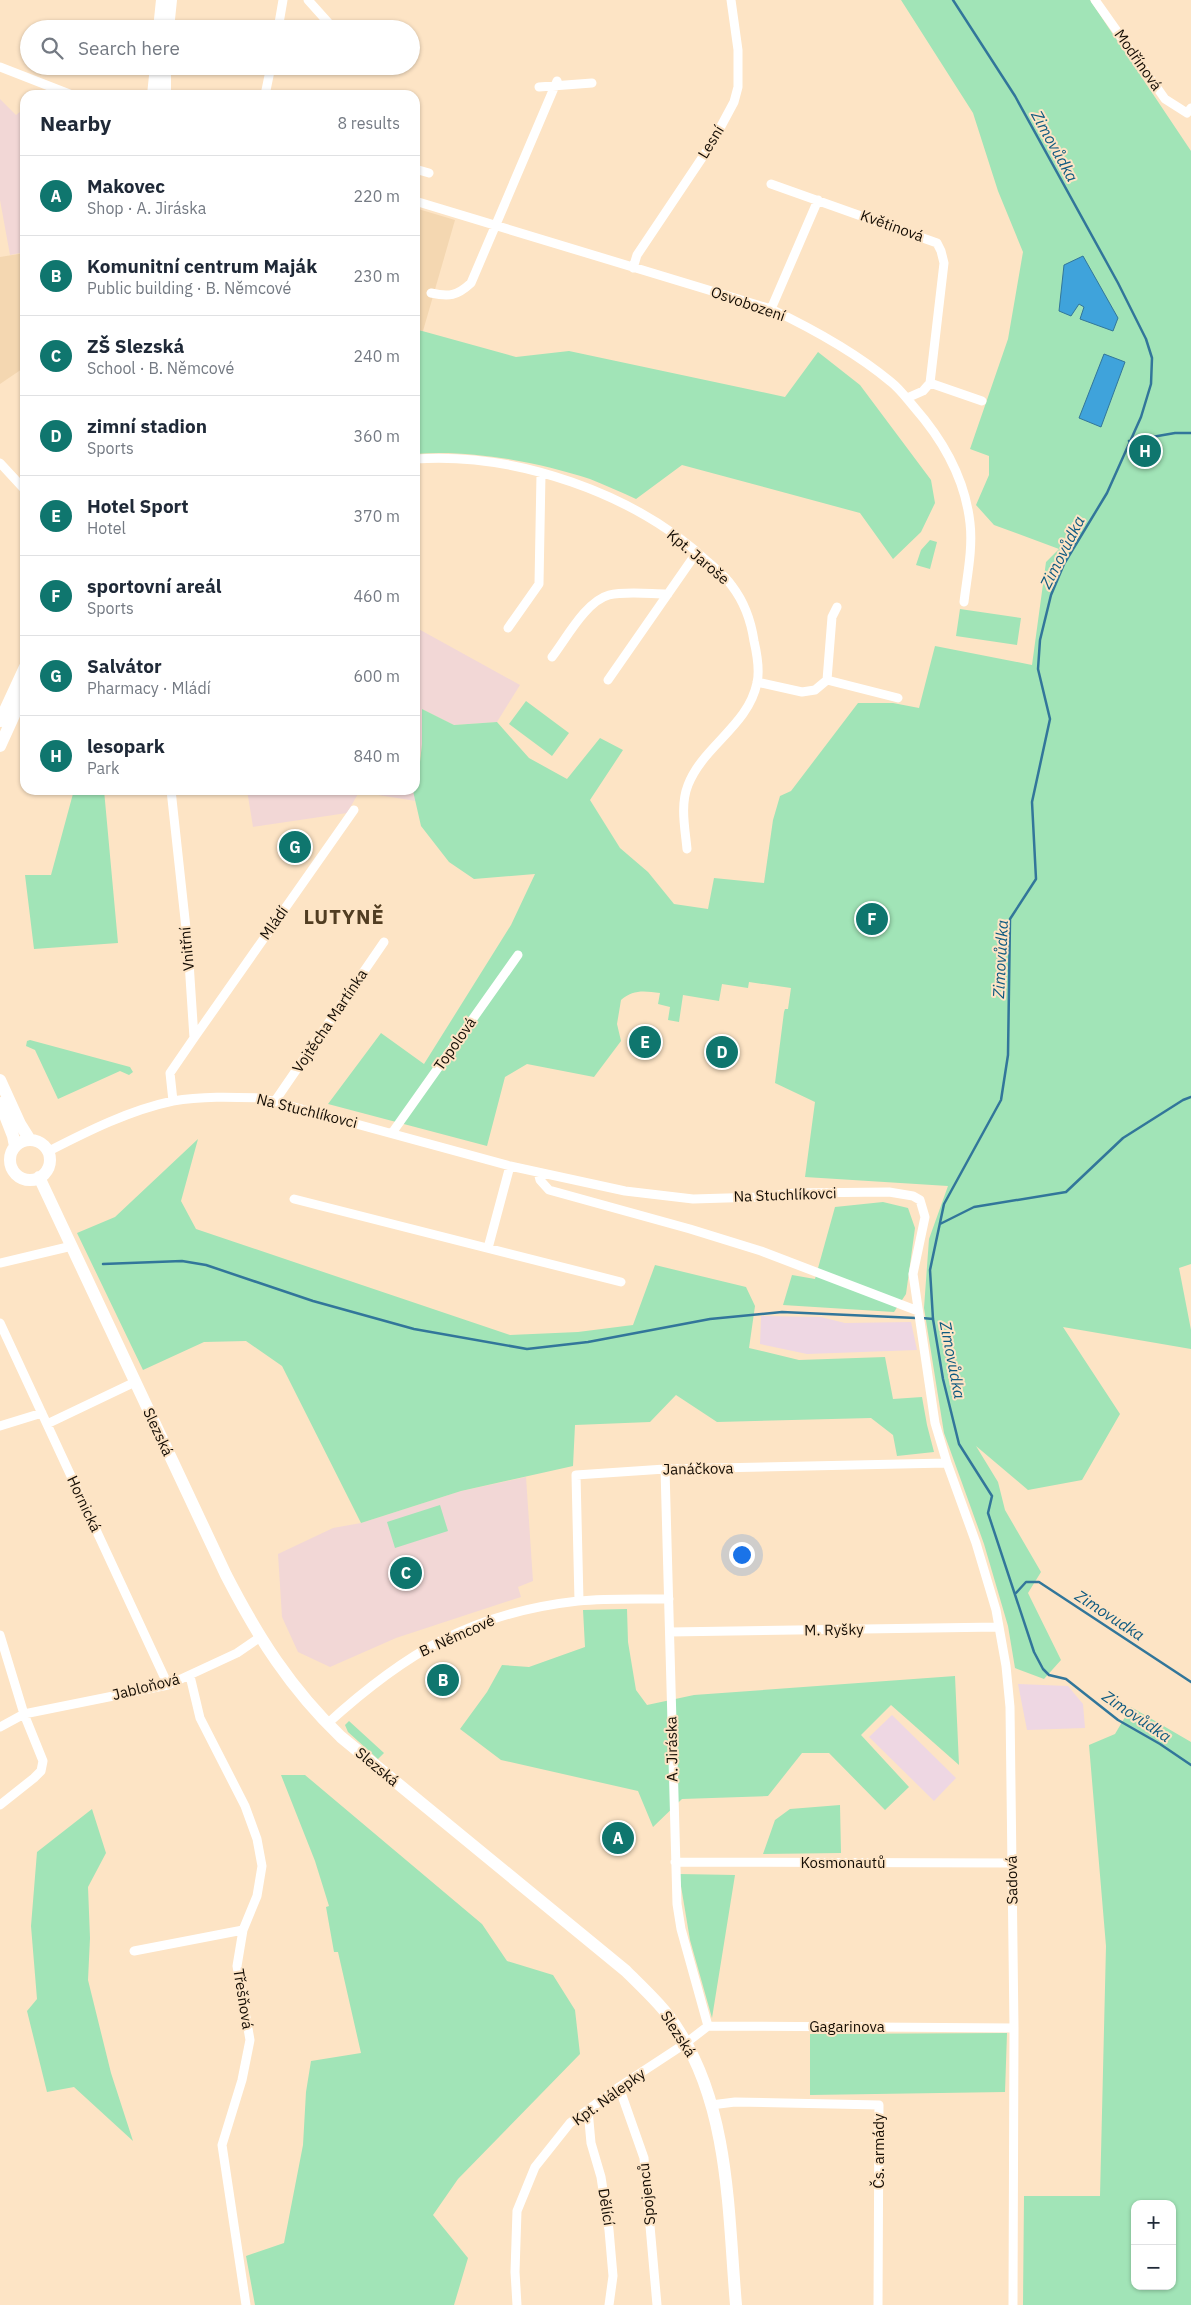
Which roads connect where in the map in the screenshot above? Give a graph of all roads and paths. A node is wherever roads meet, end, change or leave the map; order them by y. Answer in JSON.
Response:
{"nodes":[{"id":1,"x":162,"y":0,"type":"edge"},
{"id":2,"x":171,"y":0,"type":"edge"},
{"id":3,"x":283,"y":0,"type":"edge"},
{"id":4,"x":308,"y":0,"type":"edge"},
{"id":5,"x":731,"y":0,"type":"edge"},
{"id":6,"x":1095,"y":0,"type":"edge"},
{"id":7,"x":160,"y":20,"type":"edge"},
{"id":8,"x":169,"y":20,"type":"edge"},
{"id":9,"x":280,"y":20,"type":"edge"},
{"id":10,"x":326,"y":20,"type":"edge"},
{"id":11,"x":0,"y":67,"type":"edge"},
{"id":12,"x":20,"y":75,"type":"edge"},
{"id":13,"x":21,"y":75,"type":"edge"},
{"id":14,"x":155,"y":75,"type":"edge"},
{"id":15,"x":165,"y":75,"type":"edge"},
{"id":16,"x":269,"y":75,"type":"edge"},
{"id":17,"x":556,"y":83,"type":"junction"},
{"id":18,"x":592,"y":83,"type":"dead end"},
{"id":19,"x":539,"y":87,"type":"dead end"},
{"id":20,"x":59,"y":90,"type":"edge"},
{"id":21,"x":154,"y":90,"type":"edge"},
{"id":22,"x":165,"y":90,"type":"edge"},
{"id":23,"x":266,"y":90,"type":"edge"},
{"id":24,"x":1189,"y":111,"type":"edge"},
{"id":25,"x":420,"y":170,"type":"edge"},
{"id":26,"x":429,"y":173,"type":"dead end"},
{"id":27,"x":771,"y":184,"type":"dead end"},
{"id":28,"x":818,"y":200,"type":"junction"},
{"id":29,"x":420,"y":204,"type":"edge"},
{"id":30,"x":494,"y":226,"type":"junction"},
{"id":31,"x":633,"y":268,"type":"junction"},
{"id":32,"x":431,"y":293,"type":"dead end"},
{"id":33,"x":771,"y":309,"type":"junction"},
{"id":34,"x":930,"y":383,"type":"junction"},
{"id":35,"x":907,"y":398,"type":"junction"},
{"id":36,"x":982,"y":401,"type":"dead end"},
{"id":37,"x":420,"y":459,"type":"edge"},
{"id":38,"x":0,"y":462,"type":"edge"},
{"id":39,"x":541,"y":474,"type":"junction"},
{"id":40,"x":20,"y":484,"type":"edge"},
{"id":41,"x":697,"y":552,"type":"junction"},
{"id":42,"x":668,"y":594,"type":"junction"},
{"id":43,"x":964,"y":602,"type":"dead end"},
{"id":44,"x":837,"y":607,"type":"dead end"},
{"id":45,"x":508,"y":628,"type":"dead end"},
{"id":46,"x":552,"y":657,"type":"dead end"},
{"id":47,"x":20,"y":678,"type":"edge"},
{"id":48,"x":608,"y":680,"type":"dead end"},
{"id":49,"x":827,"y":680,"type":"junction"},
{"id":50,"x":757,"y":682,"type":"junction"},
{"id":51,"x":898,"y":698,"type":"dead end"},
{"id":52,"x":20,"y":702,"type":"edge"},
{"id":53,"x":0,"y":721,"type":"edge"},
{"id":54,"x":0,"y":746,"type":"edge"},
{"id":55,"x":172,"y":795,"type":"edge"},
{"id":56,"x":354,"y":810,"type":"dead end"},
{"id":57,"x":688,"y":849,"type":"dead end"},
{"id":58,"x":384,"y":942,"type":"dead end"},
{"id":59,"x":518,"y":955,"type":"dead end"},
{"id":60,"x":194,"y":1038,"type":"junction"},
{"id":61,"x":0,"y":1080,"type":"edge"},
{"id":62,"x":174,"y":1101,"type":"junction"},
{"id":63,"x":275,"y":1101,"type":"junction"},
{"id":64,"x":0,"y":1103,"type":"edge"},
{"id":65,"x":392,"y":1133,"type":"junction"},
{"id":66,"x":30,"y":1140,"type":"junction"},
{"id":67,"x":15,"y":1146,"type":"junction"},
{"id":68,"x":49,"y":1151,"type":"junction"},
{"id":69,"x":510,"y":1166,"type":"junction"},
{"id":70,"x":6,"y":1170,"type":"edge"},
{"id":71,"x":538,"y":1172,"type":"junction"},
{"id":72,"x":39,"y":1178,"type":"junction"},
{"id":73,"x":294,"y":1199,"type":"dead end"},
{"id":74,"x":72,"y":1246,"type":"junction"},
{"id":75,"x":488,"y":1248,"type":"junction"},
{"id":76,"x":0,"y":1263,"type":"edge"},
{"id":77,"x":621,"y":1282,"type":"dead end"},
{"id":78,"x":918,"y":1311,"type":"junction"},
{"id":79,"x":0,"y":1323,"type":"edge"},
{"id":80,"x":135,"y":1382,"type":"junction"},
{"id":81,"x":42,"y":1413,"type":"junction"},
{"id":82,"x":47,"y":1424,"type":"junction"},
{"id":83,"x":0,"y":1426,"type":"edge"},
{"id":84,"x":947,"y":1463,"type":"junction"},
{"id":85,"x":665,"y":1469,"type":"junction"},
{"id":86,"x":669,"y":1599,"type":"junction"},
{"id":87,"x":579,"y":1601,"type":"junction"},
{"id":88,"x":999,"y":1627,"type":"junction"},
{"id":89,"x":670,"y":1632,"type":"junction"},
{"id":90,"x":0,"y":1634,"type":"edge"},
{"id":91,"x":259,"y":1638,"type":"junction"},
{"id":92,"x":190,"y":1676,"type":"junction"},
{"id":93,"x":168,"y":1685,"type":"junction"},
{"id":94,"x":24,"y":1714,"type":"junction"},
{"id":95,"x":327,"y":1724,"type":"junction"},
{"id":96,"x":0,"y":1727,"type":"edge"},
{"id":97,"x":0,"y":1805,"type":"edge"},
{"id":98,"x":675,"y":1862,"type":"junction"},
{"id":99,"x":1012,"y":1863,"type":"junction"},
{"id":100,"x":243,"y":1930,"type":"junction"},
{"id":101,"x":134,"y":1951,"type":"dead end"},
{"id":102,"x":708,"y":2026,"type":"junction"},
{"id":103,"x":1014,"y":2028,"type":"junction"},
{"id":104,"x":686,"y":2043,"type":"junction"},
{"id":105,"x":619,"y":2087,"type":"junction"},
{"id":106,"x":712,"y":2105,"type":"junction"},
{"id":107,"x":588,"y":2110,"type":"junction"},
{"id":108,"x":246,"y":2305,"type":"edge"},
{"id":109,"x":517,"y":2305,"type":"edge"},
{"id":110,"x":609,"y":2305,"type":"edge"},
{"id":111,"x":657,"y":2305,"type":"edge"},
{"id":112,"x":736,"y":2305,"type":"edge"},
{"id":113,"x":878,"y":2305,"type":"edge"},
{"id":114,"x":1013,"y":2305,"type":"edge"}],
"edges":[{"from":1,"to":7,"type":"street"},
{"from":2,"to":8,"type":"street"},
{"from":3,"to":9,"type":"street"},
{"from":4,"to":10,"type":"street"},
{"from":5,"to":31,"type":"street","name":"Lesní"},
{"from":6,"to":24,"type":"street","name":"Modřínová"},
{"from":11,"to":12,"type":"street"},
{"from":13,"to":20,"type":"street"},
{"from":14,"to":21,"type":"street"},
{"from":15,"to":22,"type":"street"},
{"from":16,"to":23,"type":"street"},
{"from":17,"to":18,"type":"street"},
{"from":17,"to":19,"type":"street"},
{"from":17,"to":30,"type":"street"},
{"from":25,"to":26,"type":"street"},
{"from":27,"to":28,"type":"street","name":"Květinová"},
{"from":28,"to":33,"type":"street"},
{"from":28,"to":34,"type":"street","name":"Květinová"},
{"from":29,"to":30,"type":"street","name":"Osvobození"},
{"from":30,"to":31,"type":"street","name":"Osvobození"},
{"from":30,"to":32,"type":"street"},
{"from":31,"to":33,"type":"street","name":"Osvobození"},
{"from":33,"to":35,"type":"street","name":"Osvobození"},
{"from":34,"to":35,"type":"street"},
{"from":34,"to":36,"type":"street"},
{"from":35,"to":43,"type":"street","name":"Osvobození"},
{"from":37,"to":39,"type":"street","name":"Kpt. Jaroše"},
{"from":38,"to":40,"type":"street"},
{"from":39,"to":41,"type":"street","name":"Kpt. Jaroše"},
{"from":39,"to":45,"type":"street"},
{"from":41,"to":42,"type":"street"},
{"from":41,"to":50,"type":"street","name":"Kpt. Jaroše"},
{"from":42,"to":46,"type":"street"},
{"from":42,"to":48,"type":"street"},
{"from":44,"to":49,"type":"street"},
{"from":47,"to":53,"type":"street"},
{"from":49,"to":50,"type":"street"},
{"from":49,"to":51,"type":"street"},
{"from":50,"to":57,"type":"street","name":"Kpt. Jaroše"},
{"from":52,"to":54,"type":"street"},
{"from":55,"to":60,"type":"street","name":"Vnitřní"},
{"from":56,"to":60,"type":"street","name":"Mládí"},
{"from":58,"to":63,"type":"street","name":"Vojtěcha Martínka"},
{"from":59,"to":65,"type":"street","name":"Topolová"},
{"from":60,"to":62,"type":"street"},
{"from":61,"to":66,"type":"street"},
{"from":62,"to":63,"type":"street","name":"Na Stuchlíkovci"},
{"from":62,"to":68,"type":"street","name":"Na Stuchlíkovci"},
{"from":63,"to":65,"type":"street","name":"Na Stuchlíkovci"},
{"from":64,"to":67,"type":"street"},
{"from":65,"to":69,"type":"street","name":"Na Stuchlíkovci"},
{"from":66,"to":67,"type":"street"},
{"from":66,"to":68,"type":"street"},
{"from":67,"to":70,"type":"street"},
{"from":68,"to":72,"type":"street"},
{"from":69,"to":71,"type":"street","name":"Na Stuchlíkovci"},
{"from":69,"to":75,"type":"street"},
{"from":70,"to":72,"type":"street"},
{"from":71,"to":78,"type":"street"},
{"from":71,"to":78,"type":"street","name":"Na Stuchlíkovci"},
{"from":72,"to":74,"type":"street","name":"Slezská"},
{"from":73,"to":75,"type":"street"},
{"from":74,"to":76,"type":"street"},
{"from":74,"to":80,"type":"street","name":"Slezská"},
{"from":75,"to":77,"type":"street"},
{"from":78,"to":84,"type":"street","name":"Na Stuchlíkovci"},
{"from":79,"to":81,"type":"street","name":"Hornická"},
{"from":80,"to":82,"type":"street"},
{"from":80,"to":91,"type":"street","name":"Slezská"},
{"from":81,"to":82,"type":"street","name":"Hornická"},
{"from":81,"to":83,"type":"street"},
{"from":82,"to":93,"type":"street","name":"Hornická"},
{"from":84,"to":85,"type":"street","name":"Janáčkova"},
{"from":84,"to":88,"type":"street","name":"Sadová"},
{"from":85,"to":86,"type":"street","name":"A. Jiráska"},
{"from":85,"to":87,"type":"street","name":"Janáčkova"},
{"from":86,"to":87,"type":"street","name":"B. Němcové"},
{"from":86,"to":89,"type":"street","name":"A. Jiráska"},
{"from":87,"to":95,"type":"street","name":"B. Němcové"},
{"from":88,"to":89,"type":"street","name":"M. Ryšky"},
{"from":88,"to":99,"type":"street","name":"Sadová"},
{"from":89,"to":98,"type":"street","name":"A. Jiráska"},
{"from":90,"to":94,"type":"street"},
{"from":91,"to":92,"type":"street","name":"Jabloňová"},
{"from":91,"to":95,"type":"street","name":"Slezská"},
{"from":92,"to":93,"type":"street","name":"Jabloňová"},
{"from":92,"to":100,"type":"street","name":"Třešňová"},
{"from":93,"to":94,"type":"street","name":"Jabloňová"},
{"from":94,"to":96,"type":"street","name":"Jabloňová"},
{"from":94,"to":97,"type":"street"},
{"from":95,"to":104,"type":"street","name":"Slezská"},
{"from":98,"to":99,"type":"street","name":"Kosmonautů"},
{"from":98,"to":102,"type":"street","name":"A. Jiráska"},
{"from":99,"to":103,"type":"street","name":"Sadová"},
{"from":100,"to":101,"type":"street"},
{"from":100,"to":108,"type":"street","name":"Třešňová"},
{"from":102,"to":103,"type":"street","name":"Gagarinova"},
{"from":102,"to":104,"type":"street"},
{"from":103,"to":114,"type":"street","name":"Sadová"},
{"from":104,"to":105,"type":"street","name":"Kpt. Nálepky"},
{"from":104,"to":106,"type":"street","name":"Slezská"},
{"from":105,"to":107,"type":"street","name":"Kpt. Nálepky"},
{"from":105,"to":111,"type":"street","name":"Spojenců"},
{"from":106,"to":112,"type":"street","name":"Slezská"},
{"from":106,"to":113,"type":"street","name":"Čs. armády"},
{"from":107,"to":109,"type":"street","name":"Kpt. Nálepky"},
{"from":107,"to":110,"type":"street","name":"Dělící"}]}
